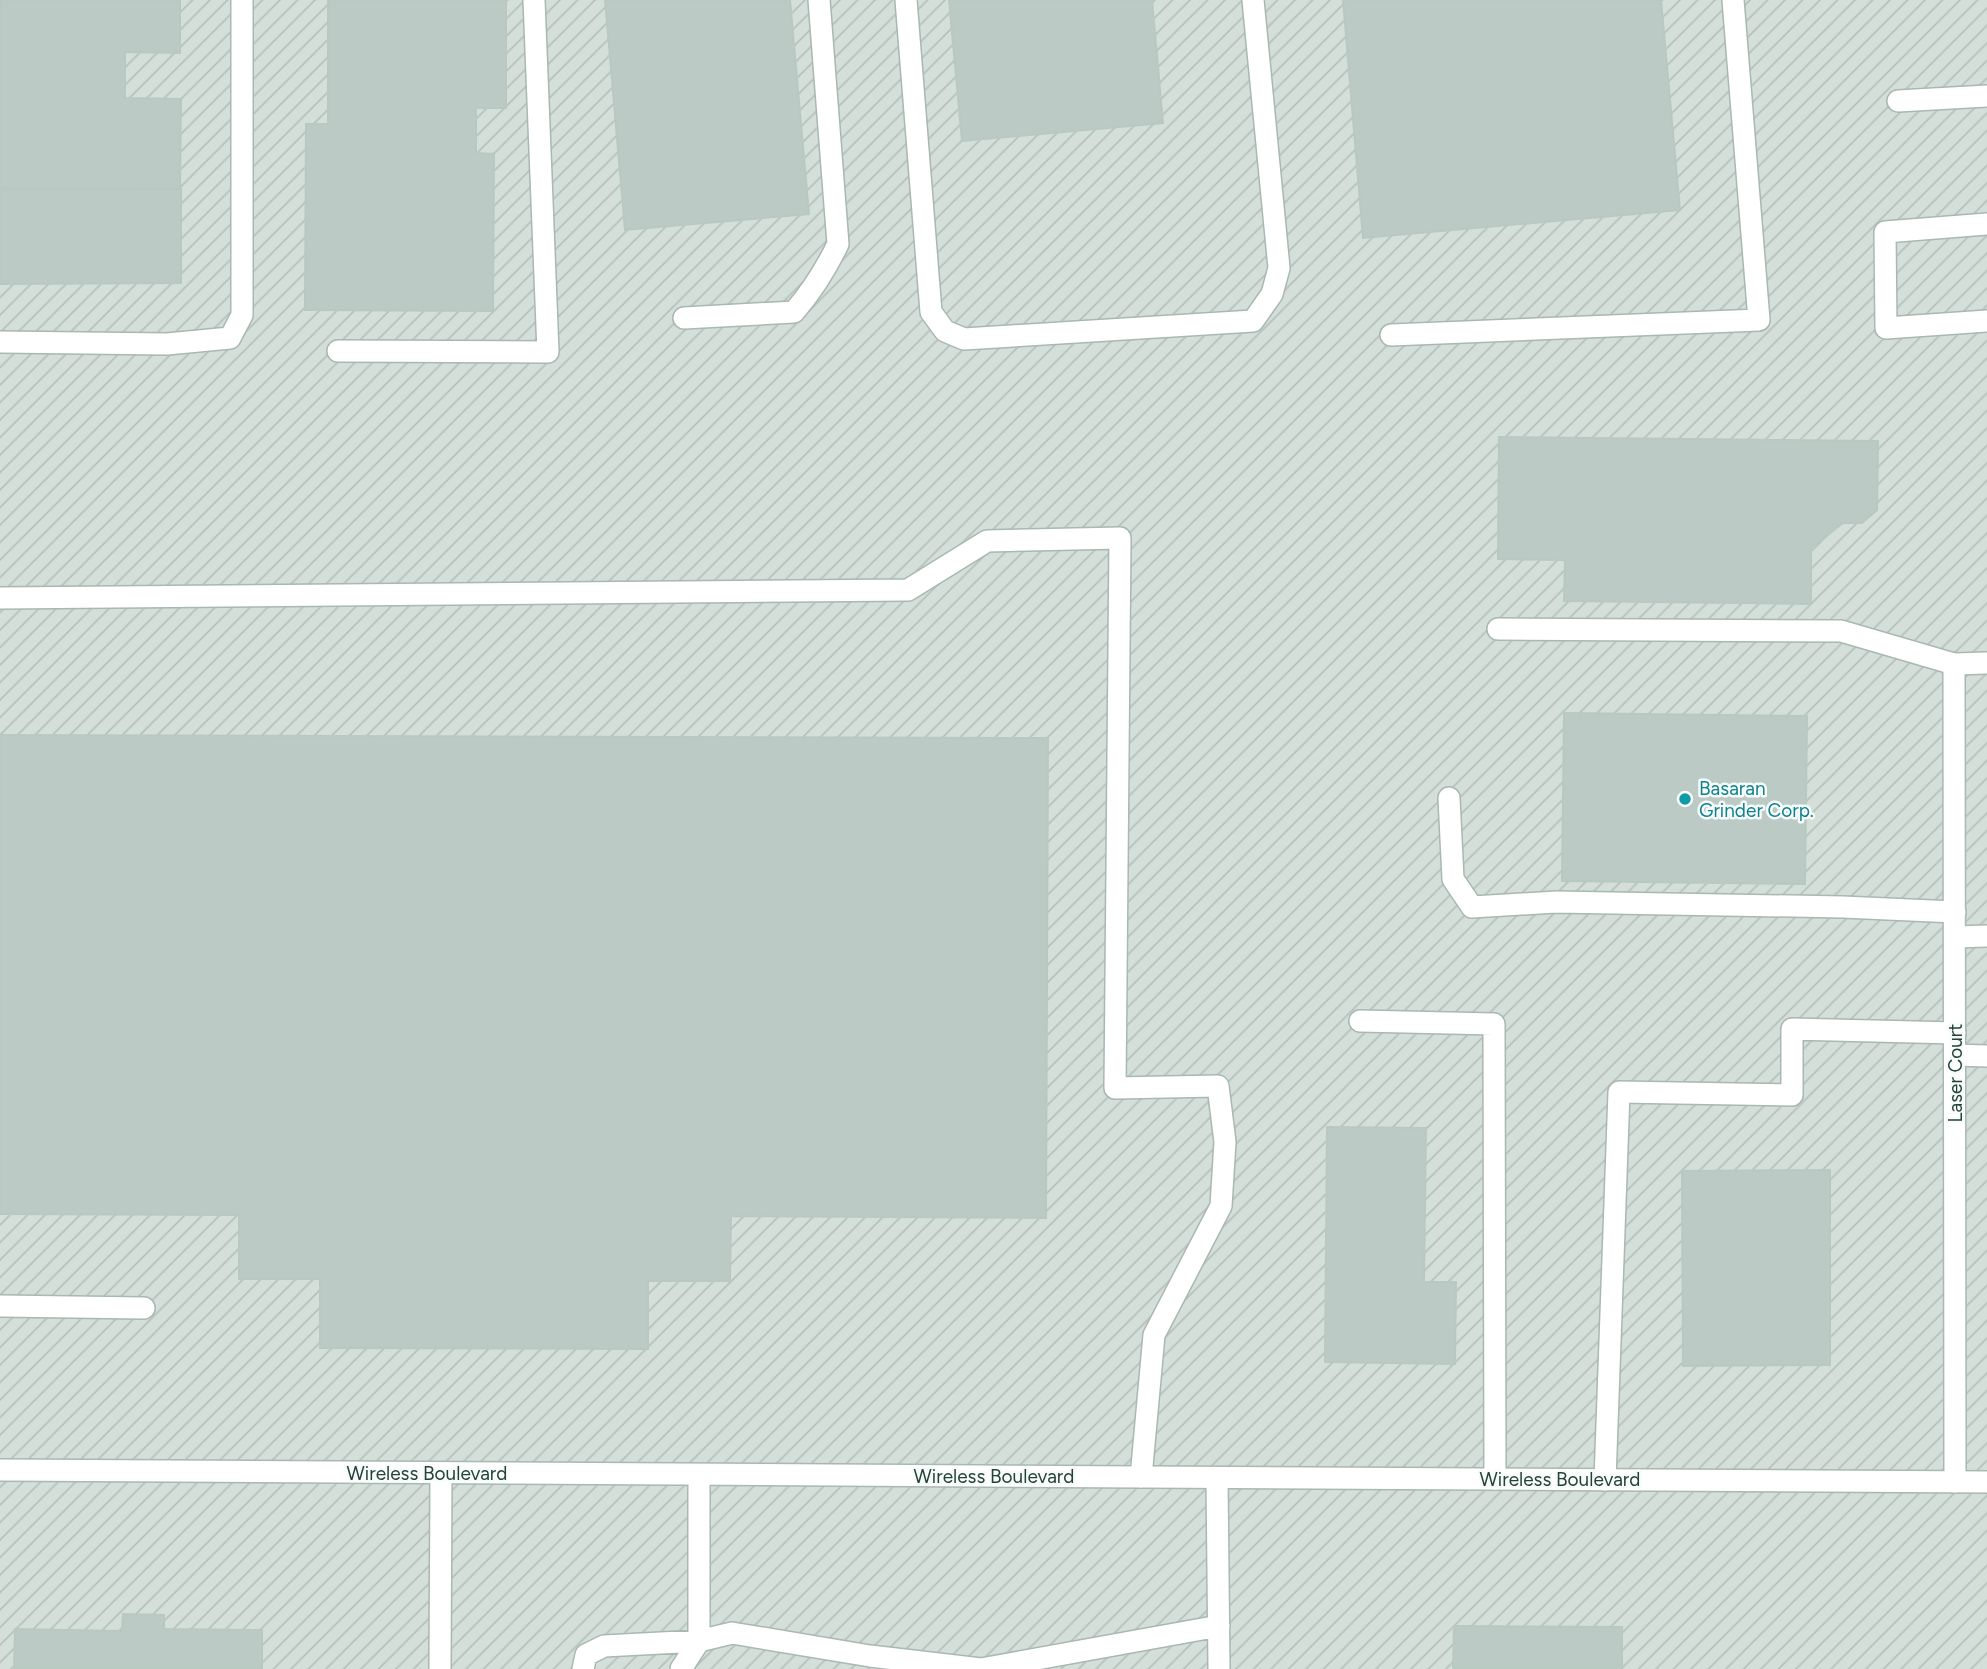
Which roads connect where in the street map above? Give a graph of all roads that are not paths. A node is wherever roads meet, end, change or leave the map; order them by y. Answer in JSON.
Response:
{"nodes":[{"id":1,"x":242,"y":0,"type":"edge"},
{"id":2,"x":534,"y":0,"type":"edge"},
{"id":3,"x":819,"y":0,"type":"edge"},
{"id":4,"x":906,"y":0,"type":"edge"},
{"id":5,"x":1254,"y":0,"type":"edge"},
{"id":6,"x":1733,"y":0,"type":"edge"},
{"id":7,"x":1987,"y":96,"type":"edge"},
{"id":8,"x":1898,"y":102,"type":"dead end"},
{"id":9,"x":1987,"y":224,"type":"edge"},
{"id":10,"x":684,"y":318,"type":"dead end"},
{"id":11,"x":1987,"y":321,"type":"edge"},
{"id":12,"x":1391,"y":335,"type":"dead end"},
{"id":13,"x":0,"y":342,"type":"edge"},
{"id":14,"x":338,"y":351,"type":"dead end"},
{"id":15,"x":0,"y":598,"type":"edge"},
{"id":16,"x":1497,"y":629,"type":"dead end"},
{"id":17,"x":1987,"y":663,"type":"edge"},
{"id":18,"x":1954,"y":664,"type":"junction"},
{"id":19,"x":1449,"y":798,"type":"dead end"},
{"id":20,"x":1955,"y":912,"type":"junction"},
{"id":21,"x":1987,"y":936,"type":"edge"},
{"id":22,"x":1955,"y":937,"type":"junction"},
{"id":23,"x":1360,"y":1021,"type":"dead end"},
{"id":24,"x":1955,"y":1033,"type":"junction"},
{"id":25,"x":1955,"y":1055,"type":"junction"},
{"id":26,"x":1987,"y":1056,"type":"edge"},
{"id":27,"x":0,"y":1306,"type":"edge"},
{"id":28,"x":144,"y":1308,"type":"dead end"},
{"id":29,"x":0,"y":1470,"type":"edge"},
{"id":30,"x":441,"y":1473,"type":"junction"},
{"id":31,"x":699,"y":1475,"type":"junction"},
{"id":32,"x":1141,"y":1477,"type":"junction"},
{"id":33,"x":1217,"y":1478,"type":"junction"},
{"id":34,"x":1495,"y":1479,"type":"junction"},
{"id":35,"x":1605,"y":1480,"type":"junction"},
{"id":36,"x":1955,"y":1482,"type":"junction"},
{"id":37,"x":1987,"y":1482,"type":"edge"},
{"id":38,"x":1219,"y":1626,"type":"junction"},
{"id":39,"x":699,"y":1640,"type":"junction"},
{"id":40,"x":440,"y":1669,"type":"edge"},
{"id":41,"x":583,"y":1669,"type":"edge"},
{"id":42,"x":681,"y":1669,"type":"edge"},
{"id":43,"x":1219,"y":1669,"type":"edge"}],
"edges":[{"from":1,"to":13,"type":"street"},
{"from":2,"to":14,"type":"street"},
{"from":3,"to":10,"type":"street"},
{"from":4,"to":5,"type":"street"},
{"from":6,"to":12,"type":"street"},
{"from":7,"to":8,"type":"street"},
{"from":9,"to":11,"type":"street"},
{"from":15,"to":32,"type":"street"},
{"from":16,"to":18,"type":"street"},
{"from":17,"to":18,"type":"street"},
{"from":18,"to":20,"type":"street","name":"Laser Court"},
{"from":19,"to":20,"type":"street"},
{"from":20,"to":22,"type":"street","name":"Laser Court"},
{"from":21,"to":22,"type":"street"},
{"from":22,"to":24,"type":"street","name":"Laser Court"},
{"from":23,"to":34,"type":"street"},
{"from":24,"to":25,"type":"street","name":"Laser Court"},
{"from":24,"to":35,"type":"street"},
{"from":25,"to":26,"type":"street"},
{"from":25,"to":36,"type":"street","name":"Laser Court"},
{"from":27,"to":28,"type":"street"},
{"from":29,"to":30,"type":"street","name":"Wireless Boulevard"},
{"from":30,"to":31,"type":"street","name":"Wireless Boulevard"},
{"from":30,"to":40,"type":"street"},
{"from":31,"to":32,"type":"street","name":"Wireless Boulevard"},
{"from":31,"to":39,"type":"street"},
{"from":32,"to":33,"type":"street","name":"Wireless Boulevard"},
{"from":33,"to":34,"type":"street","name":"Wireless Boulevard"},
{"from":33,"to":38,"type":"street"},
{"from":34,"to":35,"type":"street","name":"Wireless Boulevard"},
{"from":35,"to":36,"type":"street","name":"Wireless Boulevard"},
{"from":36,"to":37,"type":"street","name":"Wireless Boulevard"},
{"from":38,"to":39,"type":"street"},
{"from":38,"to":43,"type":"street"},
{"from":39,"to":41,"type":"street"},
{"from":39,"to":42,"type":"street"}]}
